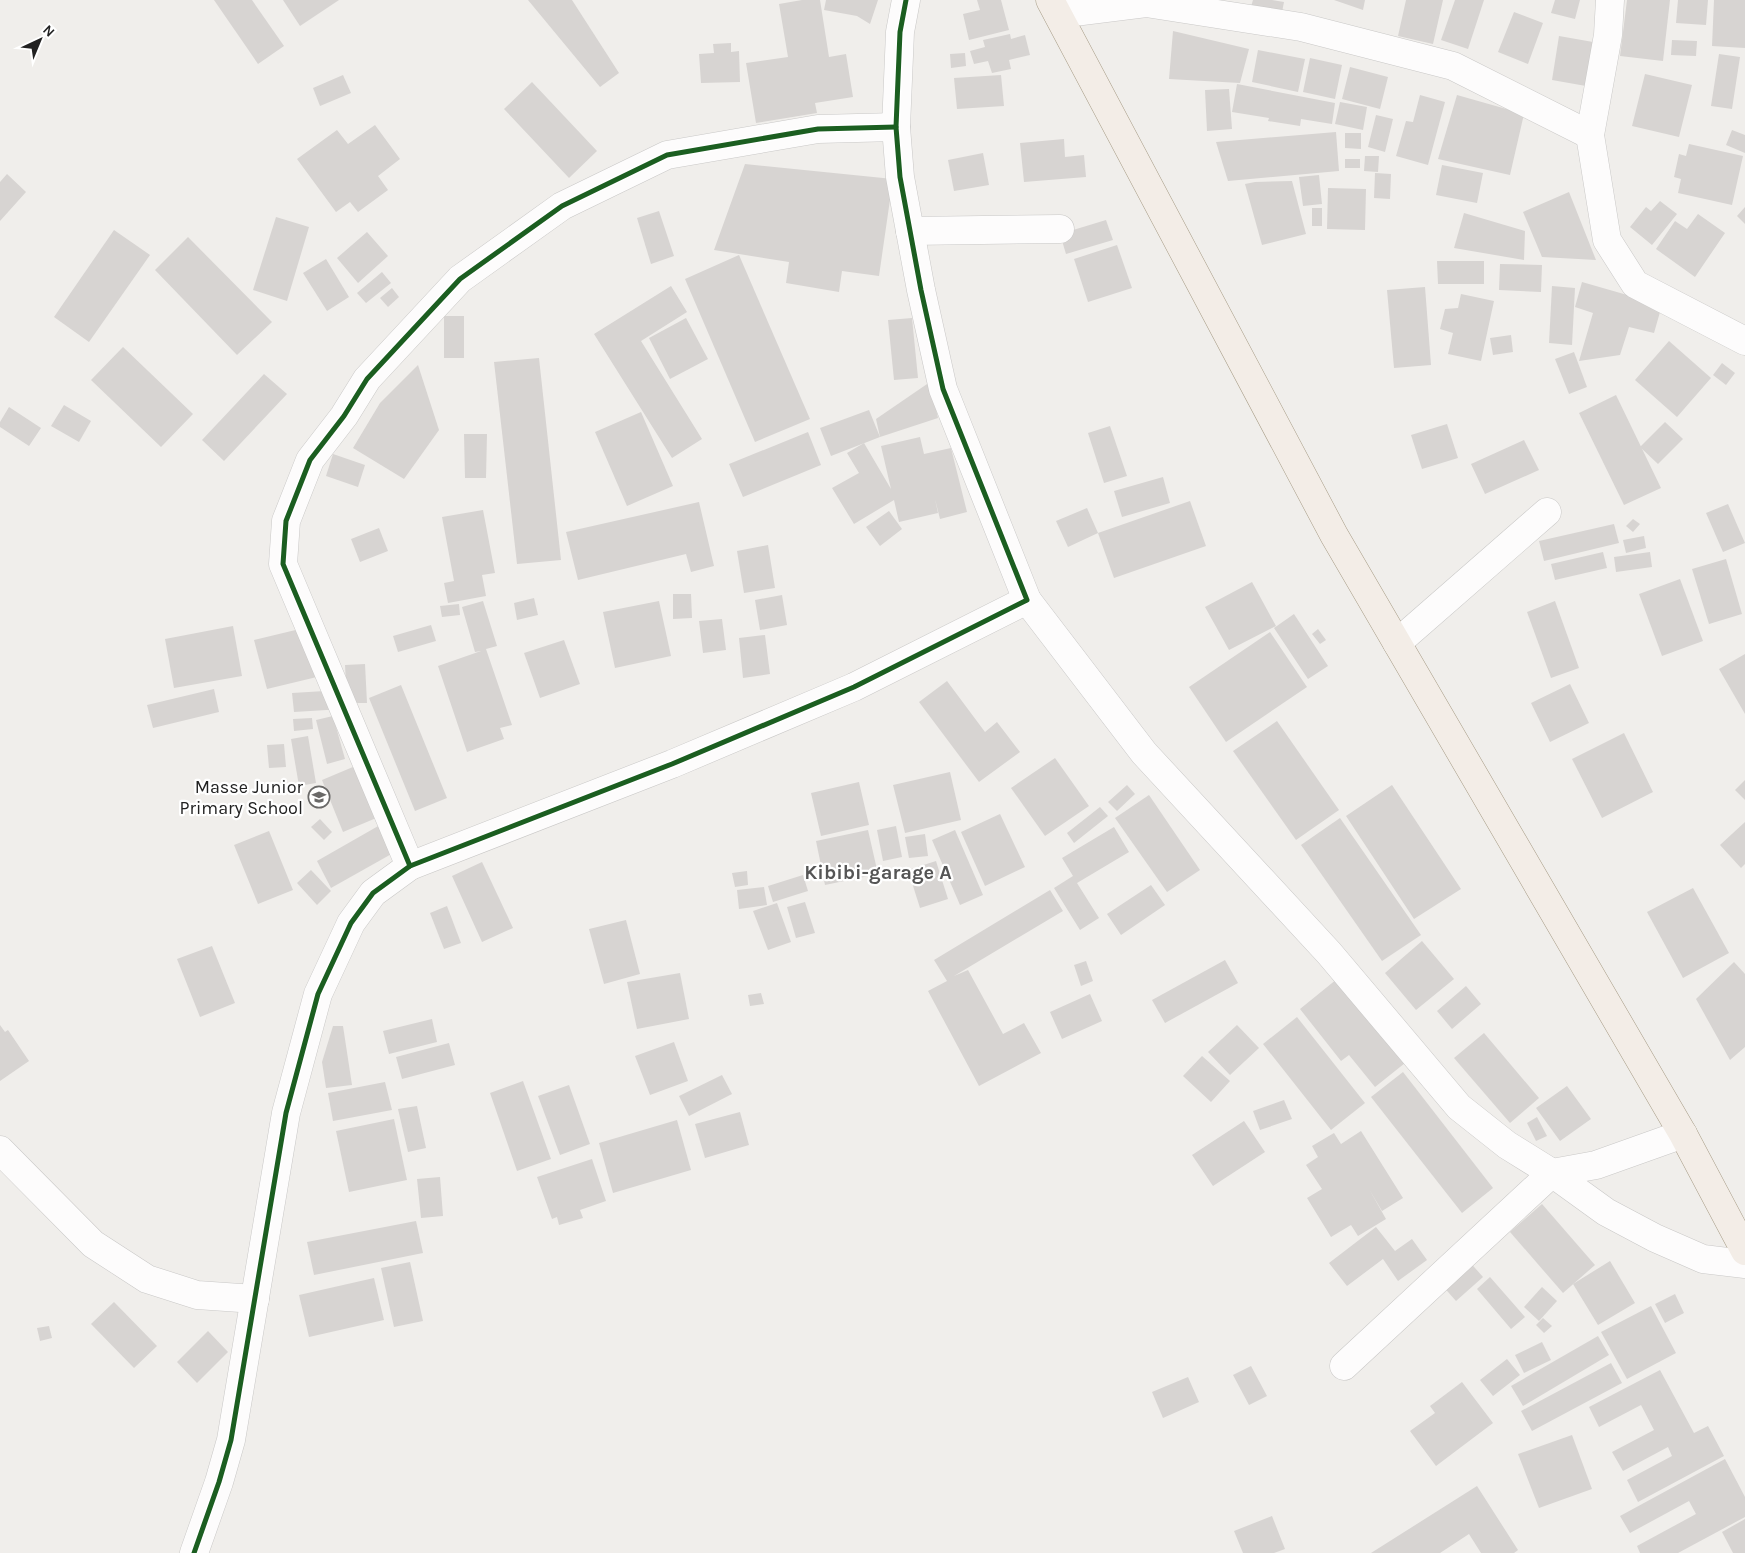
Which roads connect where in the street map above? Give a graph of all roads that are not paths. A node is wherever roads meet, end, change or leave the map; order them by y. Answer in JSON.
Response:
{"nodes":[{"id":1,"x":906,"y":0,"type":"edge"},
{"id":2,"x":1610,"y":0,"type":"edge"},
{"id":3,"x":1054,"y":7,"type":"edge"},
{"id":4,"x":896,"y":127,"type":"junction"},
{"id":5,"x":1590,"y":135,"type":"junction"},
{"id":6,"x":1060,"y":229,"type":"dead end"},
{"id":7,"x":910,"y":231,"type":"junction"},
{"id":8,"x":1745,"y":341,"type":"edge"},
{"id":9,"x":1547,"y":512,"type":"dead end"},
{"id":10,"x":1027,"y":600,"type":"junction"},
{"id":11,"x":1397,"y":643,"type":"junction"},
{"id":12,"x":410,"y":866,"type":"junction"},
{"id":13,"x":1683,"y":1134,"type":"junction"},
{"id":14,"x":0,"y":1150,"type":"edge"},
{"id":15,"x":1552,"y":1172,"type":"junction"},
{"id":16,"x":1745,"y":1251,"type":"edge"},
{"id":17,"x":1745,"y":1264,"type":"edge"},
{"id":18,"x":255,"y":1299,"type":"junction"},
{"id":19,"x":1344,"y":1366,"type":"dead end"},
{"id":20,"x":194,"y":1553,"type":"edge"}],
"edges":[{"from":1,"to":4,"type":"street"},
{"from":2,"to":5,"type":"street"},
{"from":3,"to":5,"type":"street"},
{"from":3,"to":11,"type":"main road"},
{"from":4,"to":7,"type":"street"},
{"from":4,"to":12,"type":"street"},
{"from":5,"to":8,"type":"street"},
{"from":6,"to":7,"type":"street"},
{"from":7,"to":10,"type":"street"},
{"from":9,"to":11,"type":"street"},
{"from":10,"to":12,"type":"street"},
{"from":10,"to":15,"type":"street"},
{"from":11,"to":13,"type":"main road"},
{"from":12,"to":18,"type":"street"},
{"from":13,"to":15,"type":"street"},
{"from":13,"to":16,"type":"main road"},
{"from":14,"to":18,"type":"street"},
{"from":15,"to":17,"type":"street"},
{"from":15,"to":19,"type":"street"},
{"from":18,"to":20,"type":"street"}]}
